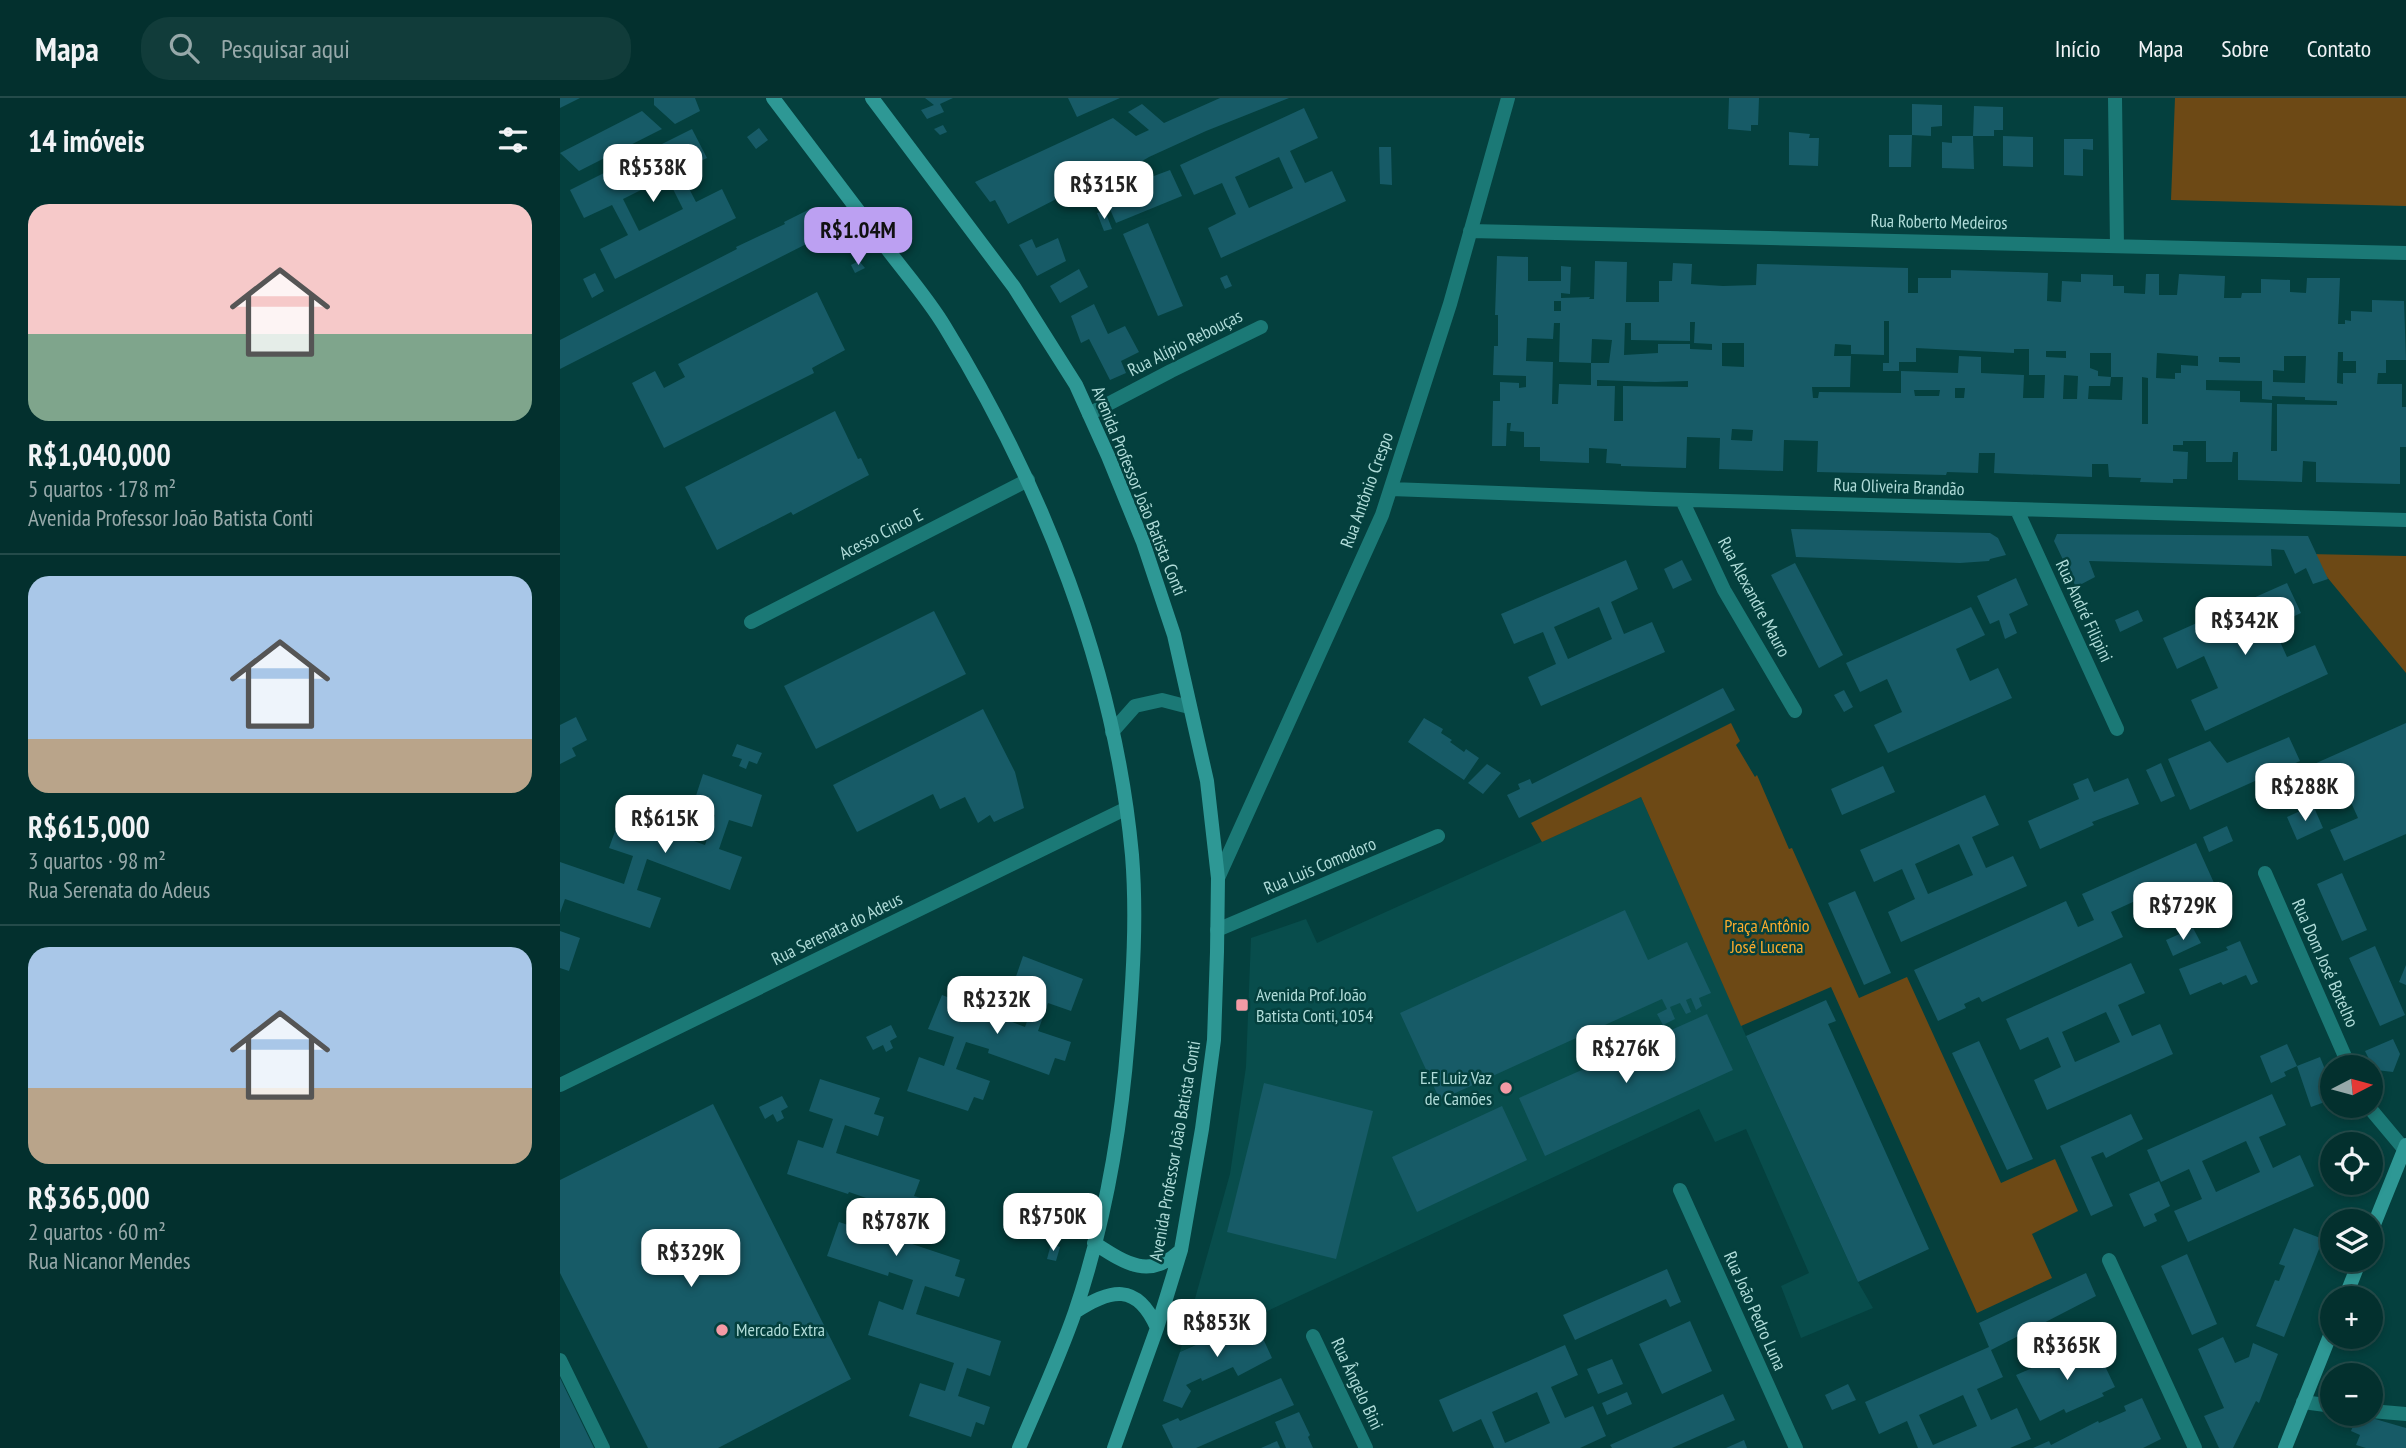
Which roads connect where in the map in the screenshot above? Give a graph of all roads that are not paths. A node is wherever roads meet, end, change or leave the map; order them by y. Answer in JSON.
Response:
{"nodes":[{"id":1,"x":773,"y":98,"type":"edge"},
{"id":2,"x":872,"y":98,"type":"edge"},
{"id":3,"x":1508,"y":98,"type":"edge"},
{"id":4,"x":2115,"y":98,"type":"edge"},
{"id":5,"x":1470,"y":231,"type":"junction"},
{"id":6,"x":2117,"y":246,"type":"junction"},
{"id":7,"x":2406,"y":253,"type":"edge"},
{"id":8,"x":1261,"y":327,"type":"dead end"},
{"id":9,"x":1090,"y":414,"type":"junction"},
{"id":10,"x":1028,"y":480,"type":"junction"},
{"id":11,"x":1391,"y":489,"type":"junction"},
{"id":12,"x":1682,"y":500,"type":"junction"},
{"id":13,"x":2017,"y":510,"type":"junction"},
{"id":14,"x":2406,"y":520,"type":"edge"},
{"id":15,"x":751,"y":622,"type":"dead end"},
{"id":16,"x":1189,"y":707,"type":"junction"},
{"id":17,"x":1795,"y":711,"type":"dead end"},
{"id":18,"x":2117,"y":729,"type":"dead end"},
{"id":19,"x":1112,"y":732,"type":"junction"},
{"id":20,"x":1125,"y":809,"type":"junction"},
{"id":21,"x":1438,"y":836,"type":"dead end"},
{"id":22,"x":2265,"y":873,"type":"dead end"},
{"id":23,"x":1218,"y":878,"type":"junction"},
{"id":24,"x":1217,"y":930,"type":"junction"},
{"id":25,"x":2344,"y":1055,"type":"edge"},
{"id":26,"x":563,"y":1084,"type":"edge"},
{"id":27,"x":2379,"y":1118,"type":"edge"},
{"id":28,"x":2405,"y":1147,"type":"edge"},
{"id":29,"x":1680,"y":1190,"type":"dead end"},
{"id":30,"x":2380,"y":1209,"type":"edge"},
{"id":31,"x":1094,"y":1243,"type":"junction"},
{"id":32,"x":1181,"y":1250,"type":"junction"},
{"id":33,"x":2109,"y":1260,"type":"dead end"},
{"id":34,"x":1075,"y":1312,"type":"junction"},
{"id":35,"x":1157,"y":1328,"type":"junction"},
{"id":36,"x":1313,"y":1336,"type":"dead end"},
{"id":37,"x":2324,"y":1349,"type":"edge"},
{"id":38,"x":560,"y":1360,"type":"edge"},
{"id":39,"x":2303,"y":1402,"type":"junction"},
{"id":40,"x":2320,"y":1404,"type":"edge"},
{"id":41,"x":2383,"y":1412,"type":"edge"},
{"id":42,"x":2406,"y":1414,"type":"edge"},
{"id":43,"x":603,"y":1448,"type":"edge"},
{"id":44,"x":1020,"y":1448,"type":"edge"},
{"id":45,"x":1114,"y":1448,"type":"edge"},
{"id":46,"x":1366,"y":1448,"type":"edge"},
{"id":47,"x":1796,"y":1448,"type":"edge"},
{"id":48,"x":2195,"y":1448,"type":"edge"},
{"id":49,"x":2285,"y":1448,"type":"edge"}],
"edges":[{"from":1,"to":10,"type":"main road"},
{"from":2,"to":9,"type":"main road","name":"Avenida Professor João Batista Conti"},
{"from":3,"to":5,"type":"street","name":"Rua Antônio Crespo"},
{"from":4,"to":6,"type":"street"},
{"from":5,"to":6,"type":"street","name":"Rua Roberto Medeiros"},
{"from":5,"to":11,"type":"street","name":"Rua Antônio Crespo"},
{"from":6,"to":7,"type":"street","name":"Rua Roberto Medeiros"},
{"from":8,"to":9,"type":"street","name":"Rua Alípio Rebouças"},
{"from":9,"to":16,"type":"main road","name":"Avenida Professor João Batista Conti"},
{"from":10,"to":15,"type":"street","name":"Acesso Cinco E"},
{"from":10,"to":19,"type":"main road"},
{"from":11,"to":12,"type":"street","name":"Rua Oliveira Brandão"},
{"from":11,"to":23,"type":"street","name":"Rua Antônio Crespo"},
{"from":12,"to":13,"type":"street","name":"Rua Oliveira Brandão"},
{"from":12,"to":17,"type":"street","name":"Rua Alexandre Mauro"},
{"from":13,"to":14,"type":"street","name":"Rua Oliveira Brandão"},
{"from":13,"to":18,"type":"street","name":"Rua André Filipini"},
{"from":16,"to":19,"type":"street"},
{"from":16,"to":23,"type":"main road","name":"Avenida Professor João Batista Conti"},
{"from":19,"to":20,"type":"main road"},
{"from":20,"to":26,"type":"street","name":"Rua Serenata do Adeus"},
{"from":20,"to":31,"type":"main road"},
{"from":21,"to":24,"type":"street","name":"Rua Luis Comodoro"},
{"from":22,"to":25,"type":"street","name":"Rua Dom José Botelho"},
{"from":23,"to":24,"type":"main road","name":"Avenida Professor João Batista Conti"},
{"from":24,"to":32,"type":"main road","name":"Avenida Professor João Batista Conti"},
{"from":27,"to":28,"type":"street"},
{"from":28,"to":30,"type":"main road"},
{"from":29,"to":47,"type":"street","name":"Rua João Pedro Luna"},
{"from":31,"to":32,"type":"main road"},
{"from":31,"to":34,"type":"main road"},
{"from":32,"to":35,"type":"main road","name":"Avenida Professor João Batista Conti"},
{"from":33,"to":48,"type":"street"},
{"from":34,"to":35,"type":"main road"},
{"from":34,"to":44,"type":"main road"},
{"from":35,"to":45,"type":"main road","name":"Avenida Professor João Batista Conti"},
{"from":36,"to":46,"type":"street","name":"Rua Ângelo Bini"},
{"from":37,"to":39,"type":"main road"},
{"from":38,"to":43,"type":"street"},
{"from":39,"to":40,"type":"street"},
{"from":39,"to":49,"type":"main road"},
{"from":41,"to":42,"type":"street"}]}
